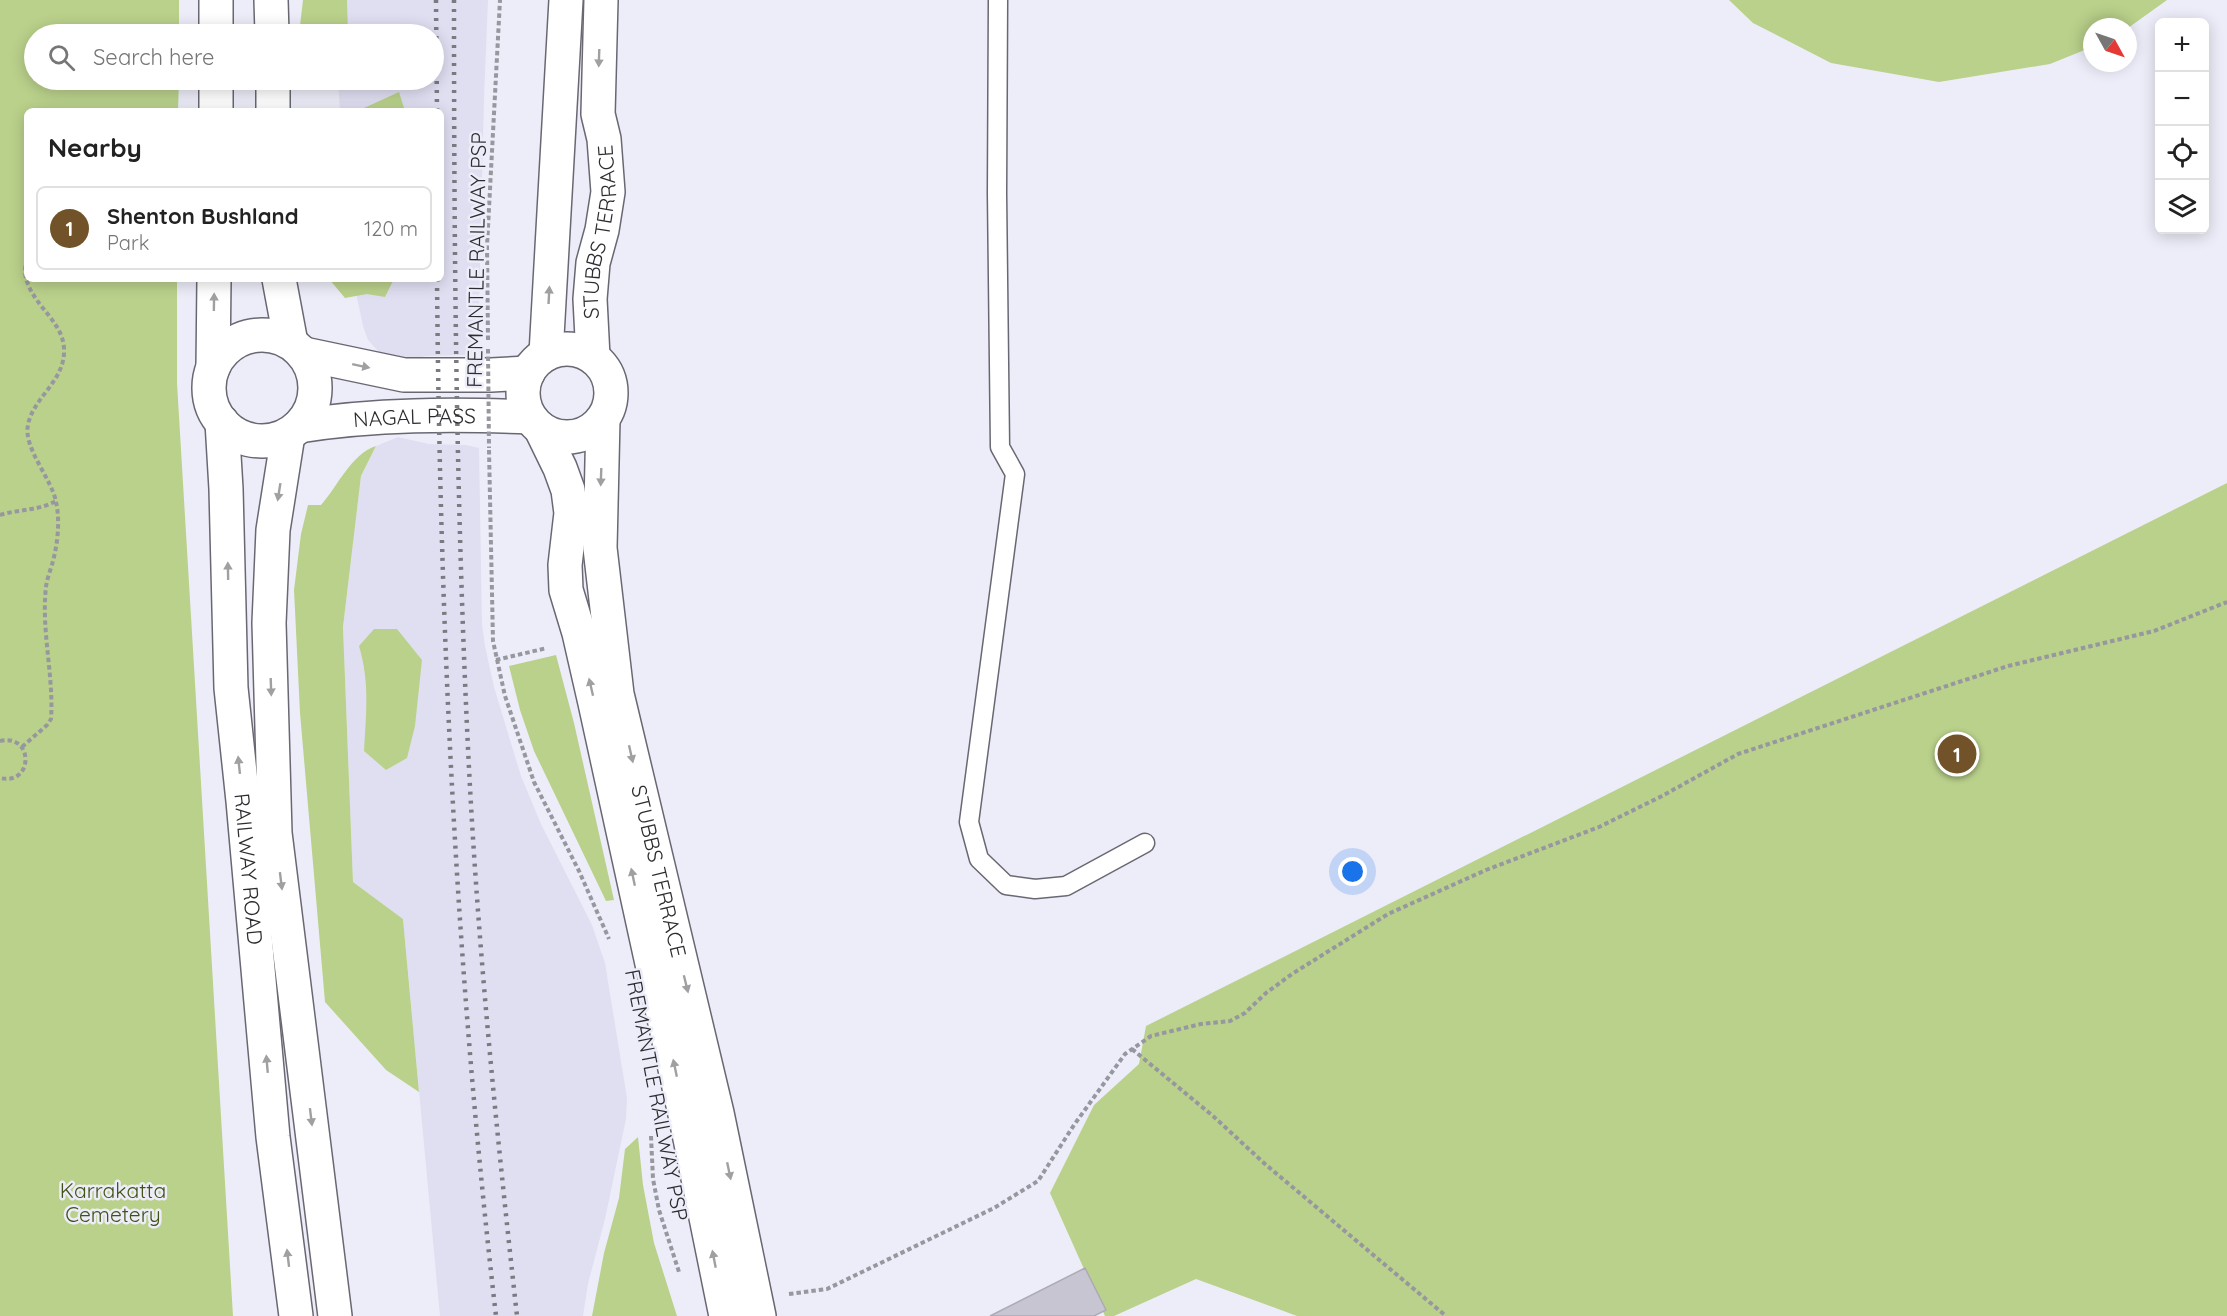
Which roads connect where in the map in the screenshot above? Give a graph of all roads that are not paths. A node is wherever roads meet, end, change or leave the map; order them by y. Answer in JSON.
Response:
{"nodes":[{"id":1,"x":216,"y":0,"type":"edge"},
{"id":2,"x":271,"y":0,"type":"edge"},
{"id":3,"x":566,"y":0,"type":"edge"},
{"id":4,"x":601,"y":0,"type":"edge"},
{"id":5,"x":998,"y":0,"type":"edge"},
{"id":6,"x":216,"y":24,"type":"edge"},
{"id":7,"x":272,"y":24,"type":"edge"},
{"id":8,"x":216,"y":90,"type":"edge"},
{"id":9,"x":273,"y":90,"type":"edge"},
{"id":10,"x":216,"y":108,"type":"edge"},
{"id":11,"x":273,"y":108,"type":"edge"},
{"id":12,"x":214,"y":282,"type":"edge"},
{"id":13,"x":280,"y":282,"type":"edge"},
{"id":14,"x":298,"y":348,"type":"junction"},
{"id":15,"x":593,"y":357,"type":"junction"},
{"id":16,"x":537,"y":363,"type":"junction"},
{"id":17,"x":213,"y":368,"type":"junction"},
{"id":18,"x":603,"y":419,"type":"junction"},
{"id":19,"x":222,"y":422,"type":"junction"},
{"id":20,"x":535,"y":423,"type":"junction"},
{"id":21,"x":294,"y":430,"type":"junction"},
{"id":22,"x":1145,"y":843,"type":"dead end"},
{"id":23,"x":758,"y":1307,"type":"edge"},
{"id":24,"x":296,"y":1316,"type":"edge"},
{"id":25,"x":335,"y":1316,"type":"edge"},
{"id":26,"x":726,"y":1316,"type":"edge"}],
"edges":[{"from":1,"to":6,"type":"main road"},
{"from":2,"to":7,"type":"main road"},
{"from":16,"to":3,"type":"main road","one_way":true},
{"from":4,"to":15,"type":"main road","name":"STUBBS TERRACE","one_way":true},
{"from":5,"to":22,"type":"lane"},
{"from":8,"to":10,"type":"main road"},
{"from":9,"to":11,"type":"main road"},
{"from":17,"to":12,"type":"main road","one_way":true},
{"from":13,"to":14,"type":"main road"},
{"from":14,"to":16,"type":"main road","name":"NAGAL PASS","one_way":true},
{"from":14,"to":17,"type":"main road"},
{"from":14,"to":21,"type":"main road"},
{"from":15,"to":16,"type":"main road"},
{"from":15,"to":18,"type":"main road"},
{"from":16,"to":20,"type":"main road"},
{"from":17,"to":19,"type":"main road"},
{"from":18,"to":20,"type":"main road"},
{"from":18,"to":23,"type":"main road","name":"STUBBS TERRACE","one_way":true},
{"from":19,"to":21,"type":"main road"},
{"from":24,"to":19,"type":"main road","name":"RAILWAY ROAD","one_way":true},
{"from":20,"to":21,"type":"main road","name":"NAGAL PASS"},
{"from":26,"to":20,"type":"main road","name":"STUBBS TERRACE","one_way":true},
{"from":21,"to":25,"type":"main road","name":"RAILWAY ROAD","one_way":true}]}
